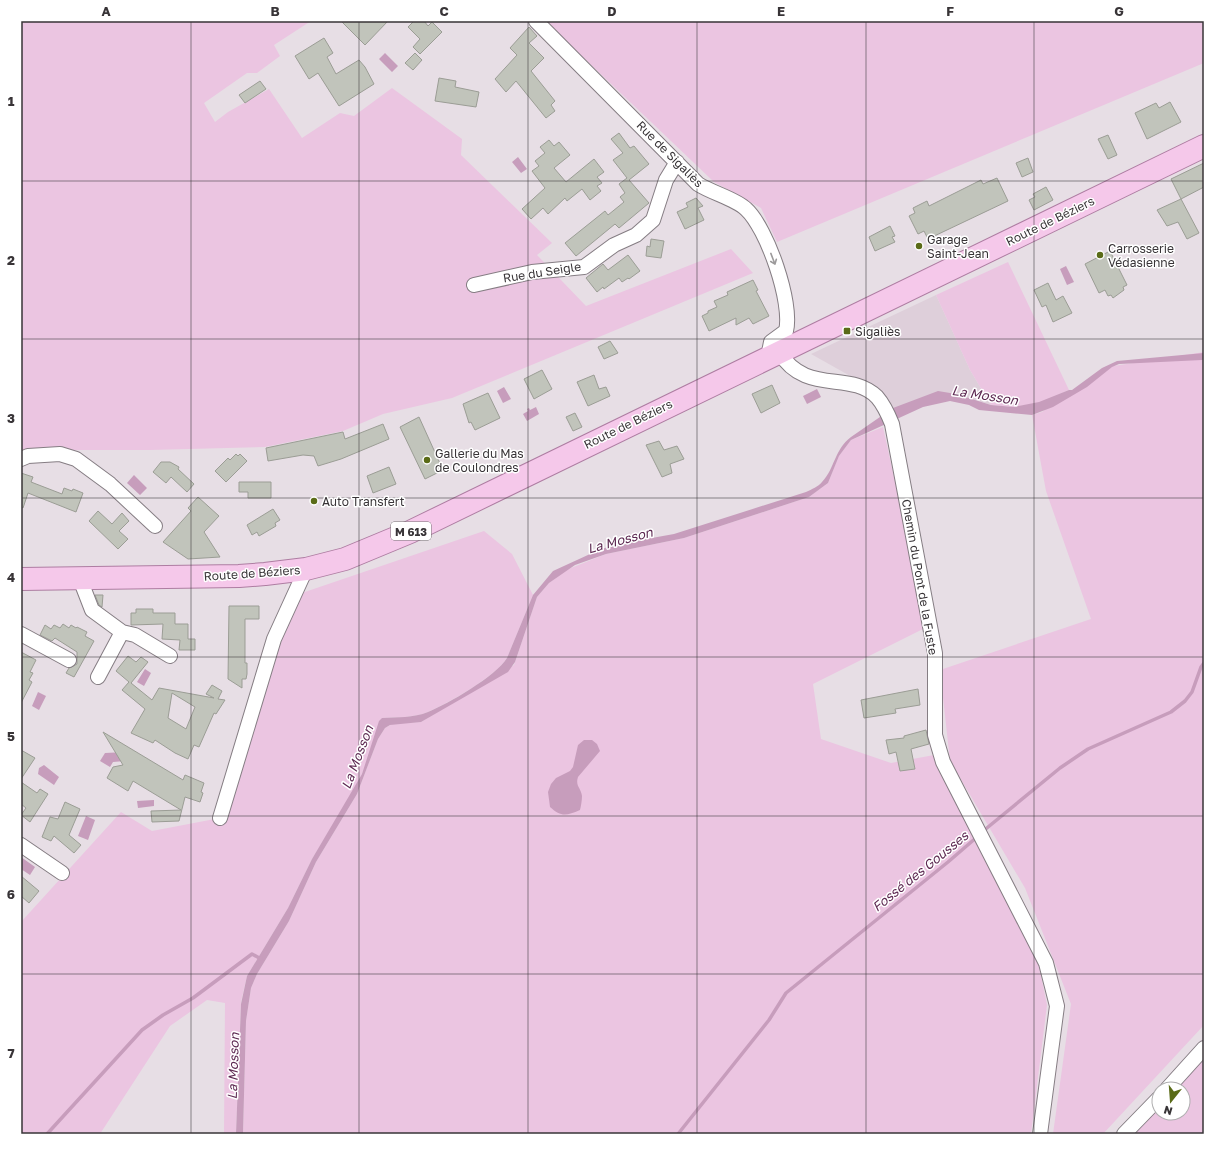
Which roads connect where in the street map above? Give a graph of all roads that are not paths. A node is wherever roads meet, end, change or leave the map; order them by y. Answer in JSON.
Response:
{"nodes":[{"id":1,"x":536,"y":21,"type":"edge"},
{"id":2,"x":1204,"y":146,"type":"edge"},
{"id":3,"x":677,"y":162,"type":"junction"},
{"id":4,"x":474,"y":285,"type":"dead end"},
{"id":5,"x":773,"y":354,"type":"junction"},
{"id":6,"x":21,"y":458,"type":"edge"},
{"id":7,"x":155,"y":526,"type":"dead end"},
{"id":8,"x":306,"y":569,"type":"junction"},
{"id":9,"x":21,"y":579,"type":"edge"},
{"id":10,"x":80,"y":579,"type":"junction"},
{"id":11,"x":122,"y":632,"type":"junction"},
{"id":12,"x":21,"y":634,"type":"edge"},
{"id":13,"x":170,"y":656,"type":"dead end"},
{"id":14,"x":69,"y":660,"type":"dead end"},
{"id":15,"x":98,"y":677,"type":"dead end"},
{"id":16,"x":220,"y":818,"type":"dead end"},
{"id":17,"x":21,"y":845,"type":"edge"},
{"id":18,"x":62,"y":873,"type":"dead end"},
{"id":19,"x":1204,"y":1048,"type":"edge"},
{"id":20,"x":1174,"y":1081,"type":"edge"},
{"id":21,"x":1151,"y":1106,"type":"edge"},
{"id":22,"x":1040,"y":1134,"type":"edge"},
{"id":23,"x":1124,"y":1134,"type":"edge"}],
"edges":[{"from":1,"to":3,"type":"street","name":"Rue de Sigaliès"},
{"from":2,"to":5,"type":"main road","name":"Route de Béziers","number":"M 613"},
{"from":3,"to":4,"type":"street","name":"Rue du Seigle"},
{"from":3,"to":5,"type":"street","name":"Rue de Sigaliès","one_way":true},
{"from":5,"to":8,"type":"main road","name":"Route de Béziers","number":"M 613"},
{"from":5,"to":22,"type":"street","name":"Chemin du Pont de la Fuste"},
{"from":6,"to":7,"type":"street"},
{"from":8,"to":10,"type":"main road","name":"Route de Béziers","number":"M 613"},
{"from":8,"to":16,"type":"street"},
{"from":9,"to":10,"type":"main road","name":"Route de Béziers","number":"M 613"},
{"from":10,"to":11,"type":"street"},
{"from":11,"to":13,"type":"street"},
{"from":11,"to":15,"type":"street"},
{"from":12,"to":14,"type":"street"},
{"from":17,"to":18,"type":"street"},
{"from":19,"to":20,"type":"street"},
{"from":21,"to":23,"type":"street"}]}
